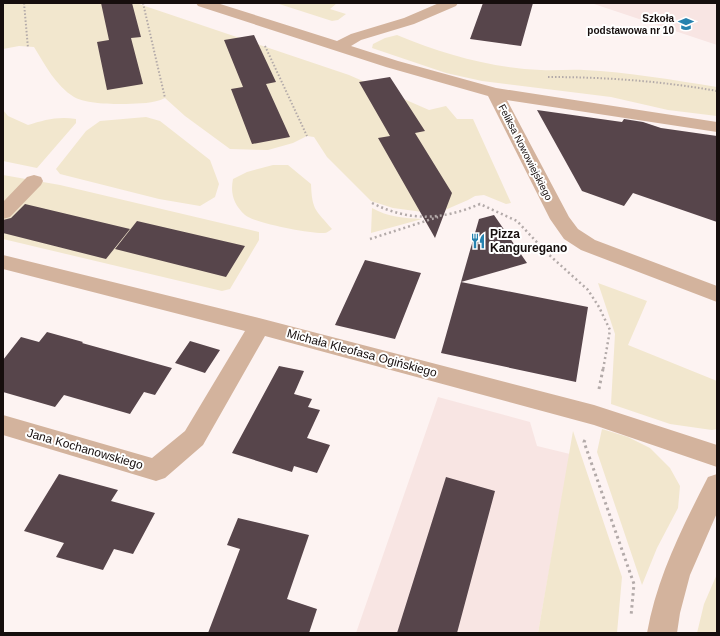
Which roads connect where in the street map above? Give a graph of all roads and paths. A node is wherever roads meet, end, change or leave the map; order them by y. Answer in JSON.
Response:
{"nodes":[{"id":1,"x":24,"y":3,"type":"edge"},
{"id":2,"x":143,"y":3,"type":"edge"},
{"id":3,"x":203,"y":3,"type":"edge"},
{"id":4,"x":451,"y":3,"type":"edge"},
{"id":5,"x":262,"y":40,"type":"dead end"},
{"id":6,"x":338,"y":47,"type":"junction"},
{"id":7,"x":28,"y":48,"type":"dead end"},
{"id":8,"x":546,"y":77,"type":"dead end"},
{"id":9,"x":717,"y":91,"type":"edge"},
{"id":10,"x":495,"y":93,"type":"junction"},
{"id":11,"x":165,"y":98,"type":"dead end"},
{"id":12,"x":717,"y":127,"type":"edge"},
{"id":13,"x":307,"y":136,"type":"dead end"},
{"id":14,"x":34,"y":181,"type":"dead end"},
{"id":15,"x":372,"y":203,"type":"dead end"},
{"id":16,"x":3,"y":213,"type":"edge"},
{"id":17,"x":440,"y":216,"type":"junction"},
{"id":18,"x":370,"y":239,"type":"dead end"},
{"id":19,"x":3,"y":262,"type":"edge"},
{"id":20,"x":717,"y":294,"type":"edge"},
{"id":21,"x":259,"y":326,"type":"junction"},
{"id":22,"x":594,"y":414,"type":"junction"},
{"id":23,"x":3,"y":426,"type":"edge"},
{"id":24,"x":717,"y":456,"type":"edge"},
{"id":25,"x":717,"y":485,"type":"edge"},
{"id":26,"x":631,"y":618,"type":"dead end"},
{"id":27,"x":662,"y":633,"type":"edge"}],
"edges":[{"from":1,"to":7,"type":"path"},
{"from":2,"to":11,"type":"path"},
{"from":3,"to":6,"type":"street","name":"Feliksa Nowowiejskiego"},
{"from":4,"to":6,"type":"street"},
{"from":5,"to":13,"type":"path"},
{"from":6,"to":10,"type":"street","name":"Feliksa Nowowiejskiego"},
{"from":8,"to":9,"type":"path"},
{"from":10,"to":12,"type":"street"},
{"from":10,"to":20,"type":"street","name":"Feliksa Nowowiejskiego"},
{"from":14,"to":16,"type":"street"},
{"from":15,"to":17,"type":"path"},
{"from":17,"to":18,"type":"path"},
{"from":17,"to":22,"type":"path"},
{"from":19,"to":21,"type":"street","name":"Michała Kleofasa Ogińskiego"},
{"from":21,"to":22,"type":"street","name":"Michała Kleofasa Ogińskiego"},
{"from":21,"to":23,"type":"street","name":"Jana Kochanowskiego"},
{"from":22,"to":24,"type":"street","name":"Michała Kleofasa Ogińskiego"},
{"from":22,"to":26,"type":"path"},
{"from":25,"to":27,"type":"street"}]}
